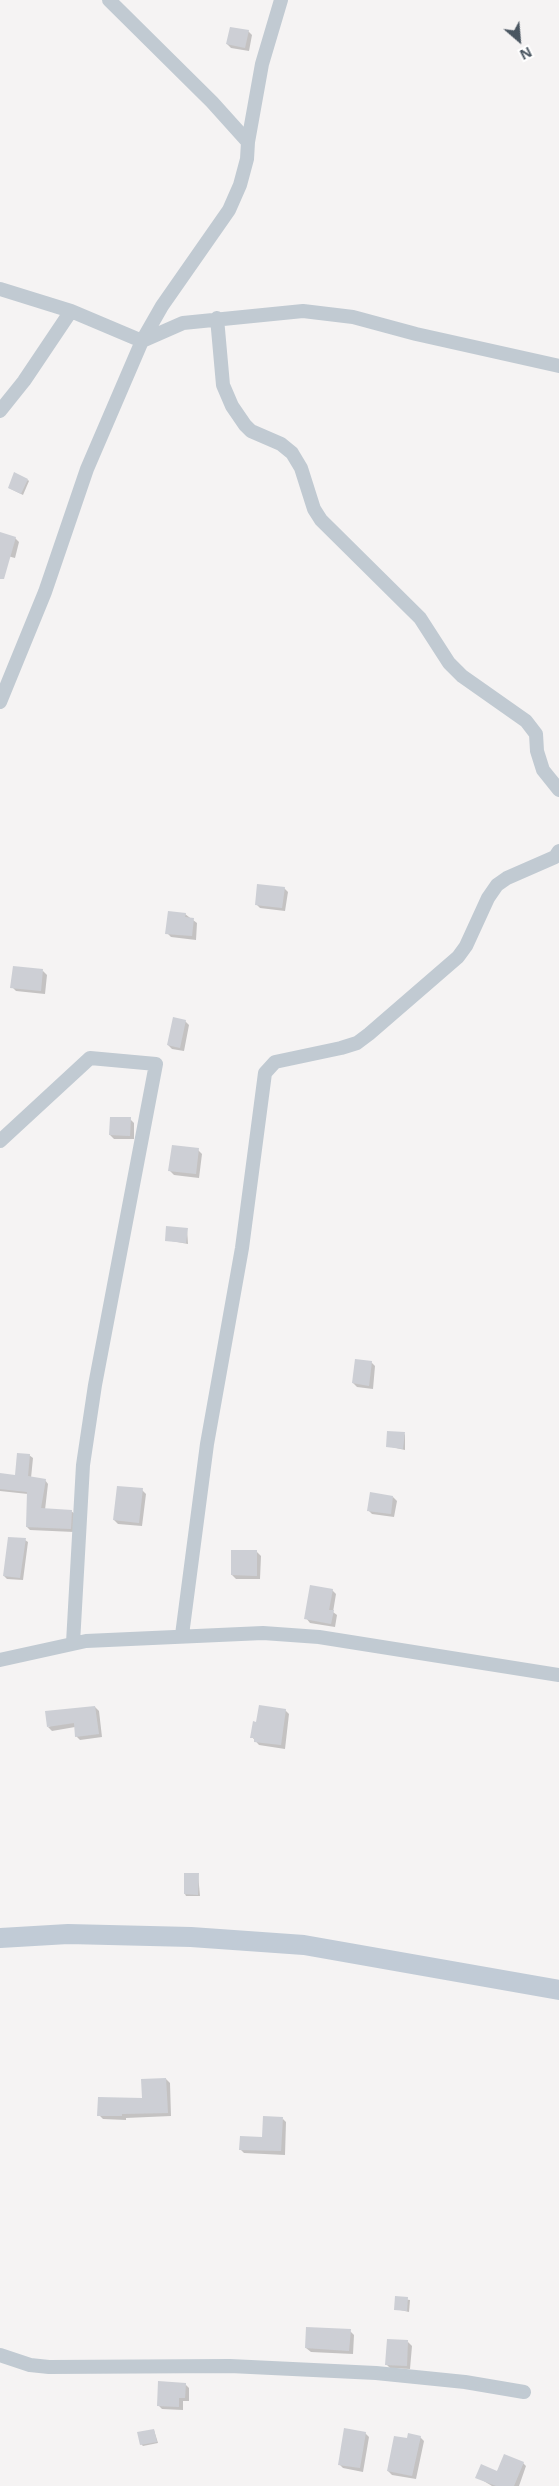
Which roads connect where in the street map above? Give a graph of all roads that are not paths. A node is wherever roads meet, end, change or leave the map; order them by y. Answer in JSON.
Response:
{"nodes":[{"id":1,"x":109,"y":0,"type":"edge"},
{"id":2,"x":281,"y":0,"type":"edge"},
{"id":3,"x":248,"y":142,"type":"junction"},
{"id":4,"x":0,"y":289,"type":"edge"},
{"id":5,"x":71,"y":311,"type":"junction"},
{"id":6,"x":217,"y":318,"type":"junction"},
{"id":7,"x":142,"y":341,"type":"junction"},
{"id":8,"x":559,"y":366,"type":"edge"},
{"id":9,"x":0,"y":410,"type":"edge"},
{"id":10,"x":0,"y":702,"type":"edge"},
{"id":11,"x":558,"y":790,"type":"edge"},
{"id":12,"x":559,"y":851,"type":"edge"},
{"id":13,"x":0,"y":1141,"type":"edge"},
{"id":14,"x":182,"y":1635,"type":"junction"},
{"id":15,"x":73,"y":1643,"type":"junction"},
{"id":16,"x":0,"y":1660,"type":"edge"},
{"id":17,"x":559,"y":1675,"type":"edge"},
{"id":18,"x":0,"y":1938,"type":"edge"},
{"id":19,"x":559,"y":1990,"type":"edge"},
{"id":20,"x":0,"y":2355,"type":"edge"},
{"id":21,"x":524,"y":2392,"type":"dead end"}],
"edges":[{"from":1,"to":3,"type":"street"},
{"from":2,"to":3,"type":"street"},
{"from":3,"to":7,"type":"street"},
{"from":4,"to":5,"type":"street"},
{"from":5,"to":7,"type":"street"},
{"from":5,"to":9,"type":"street"},
{"from":6,"to":7,"type":"street"},
{"from":6,"to":8,"type":"street"},
{"from":6,"to":11,"type":"street"},
{"from":7,"to":10,"type":"street"},
{"from":12,"to":14,"type":"street"},
{"from":13,"to":15,"type":"street"},
{"from":14,"to":15,"type":"street"},
{"from":14,"to":17,"type":"street"},
{"from":15,"to":16,"type":"street"},
{"from":18,"to":19,"type":"street"},
{"from":20,"to":21,"type":"street"}]}
